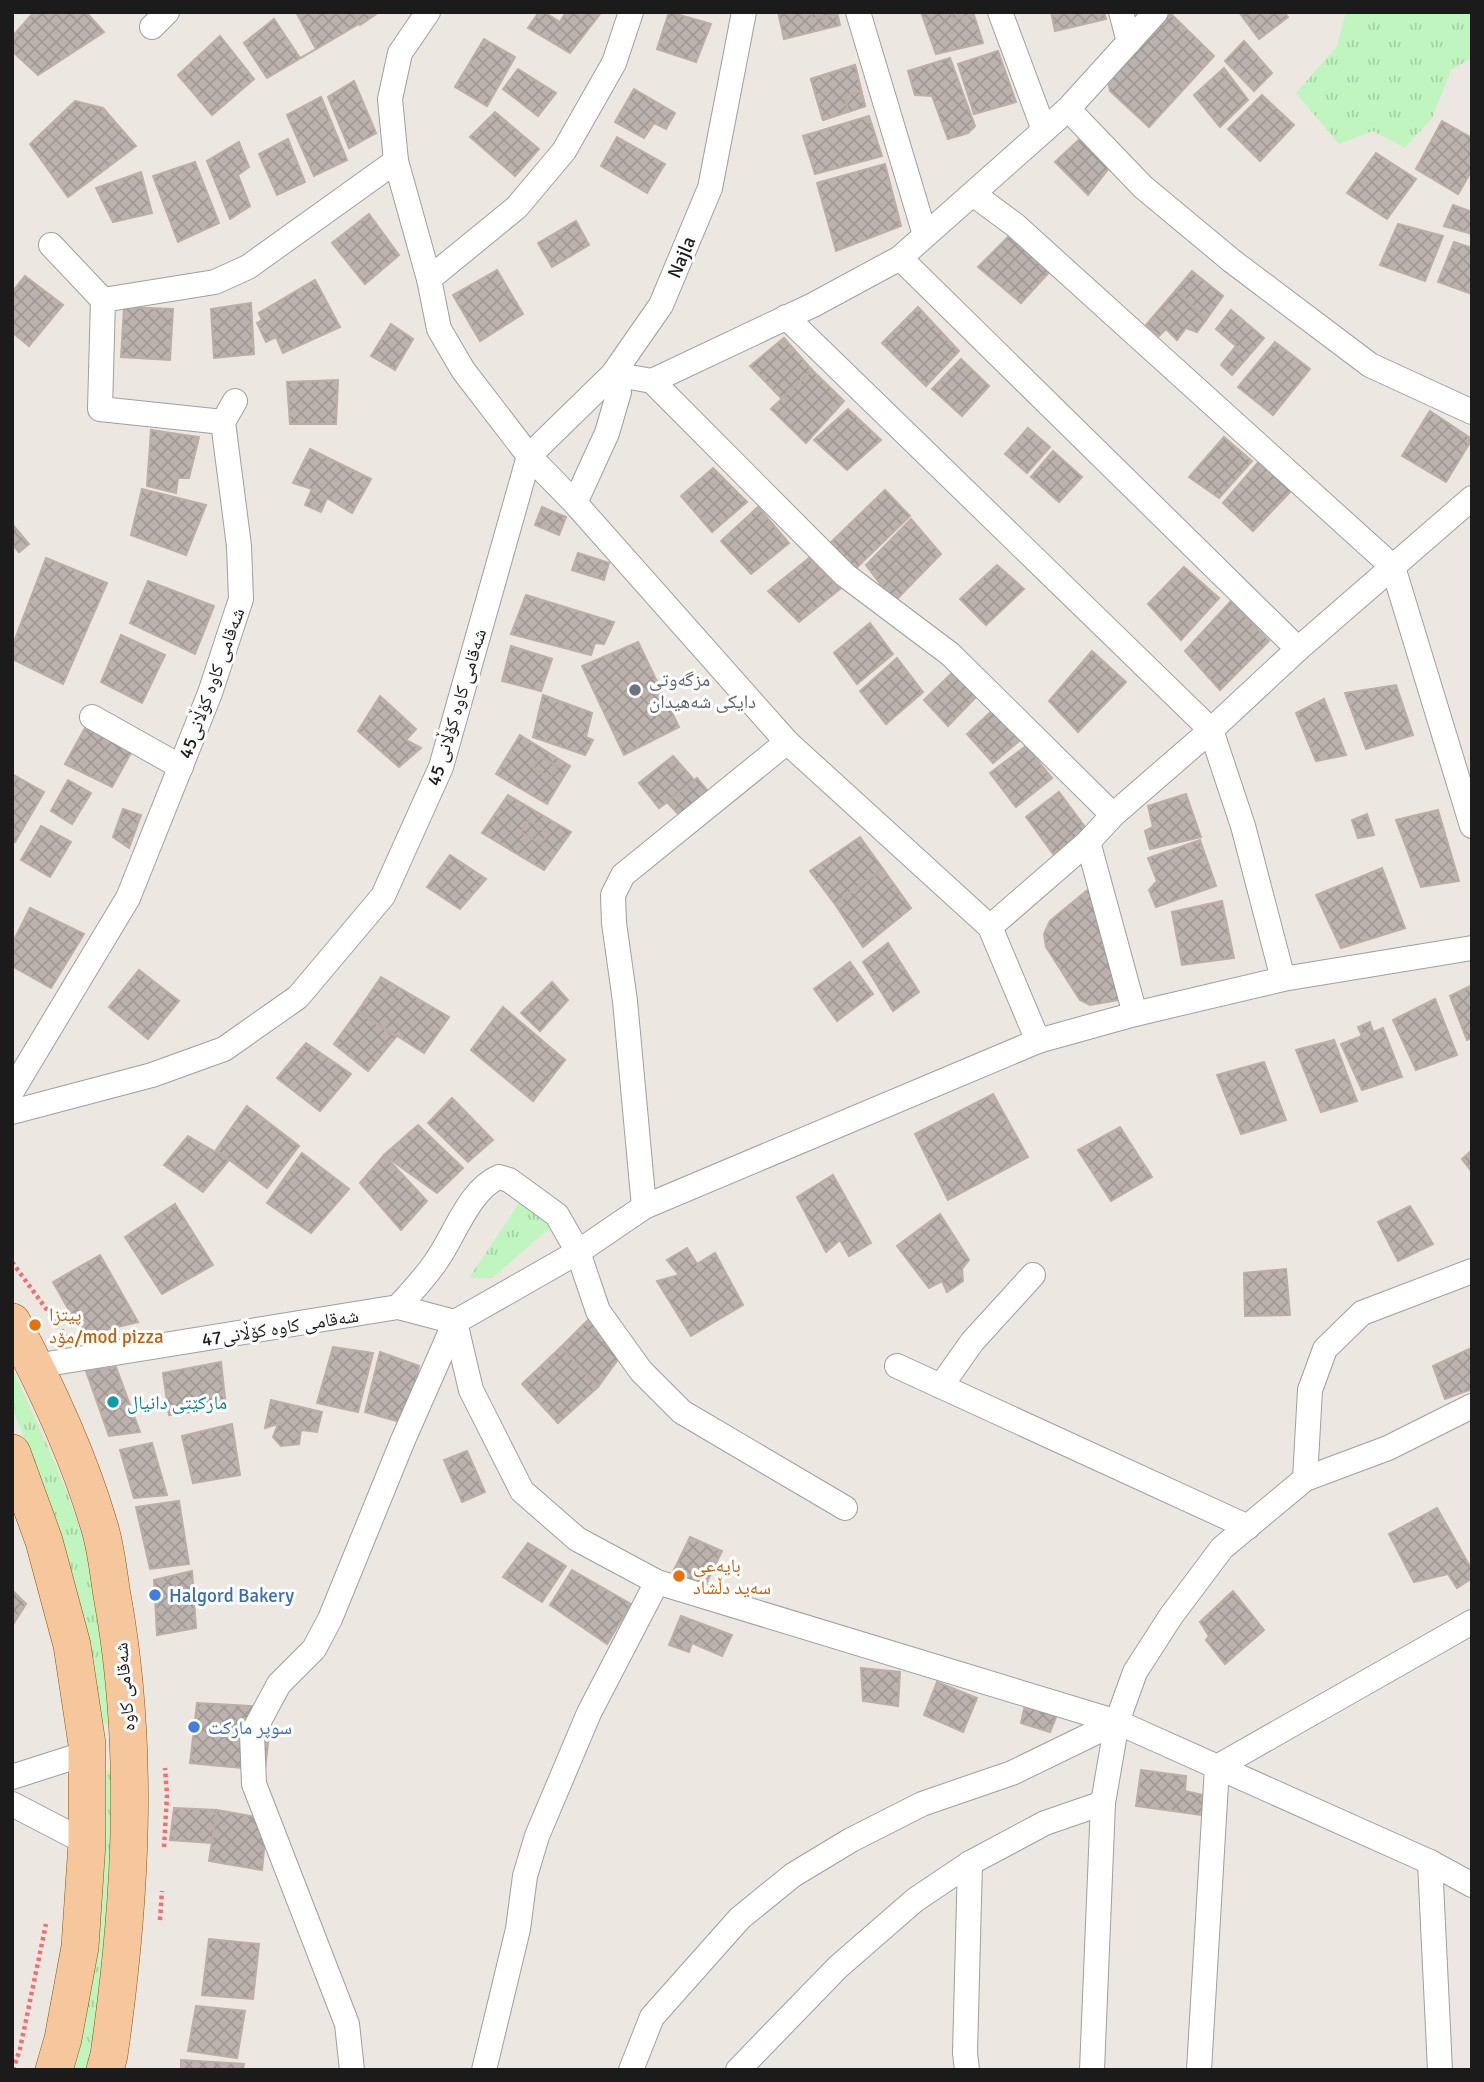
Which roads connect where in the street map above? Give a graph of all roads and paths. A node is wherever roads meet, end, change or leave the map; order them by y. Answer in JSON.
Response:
{"nodes":[{"id":1,"x":428,"y":12,"type":"edge"},
{"id":2,"x":631,"y":12,"type":"edge"},
{"id":3,"x":744,"y":12,"type":"edge"},
{"id":4,"x":858,"y":12,"type":"edge"},
{"id":5,"x":1000,"y":12,"type":"edge"},
{"id":6,"x":1121,"y":12,"type":"edge"},
{"id":7,"x":1156,"y":12,"type":"edge"},
{"id":8,"x":1129,"y":41,"type":"junction"},
{"id":9,"x":1068,"y":109,"type":"junction"},
{"id":10,"x":1044,"y":130,"type":"junction"},
{"id":11,"x":396,"y":160,"type":"junction"},
{"id":12,"x":973,"y":194,"type":"junction"},
{"id":13,"x":925,"y":236,"type":"junction"},
{"id":14,"x":51,"y":245,"type":"dead end"},
{"id":15,"x":900,"y":258,"type":"junction"},
{"id":16,"x":429,"y":279,"type":"junction"},
{"id":17,"x":103,"y":300,"type":"junction"},
{"id":18,"x":786,"y":317,"type":"junction"},
{"id":19,"x":613,"y":374,"type":"junction"},
{"id":20,"x":652,"y":381,"type":"junction"},
{"id":21,"x":1472,"y":412,"type":"edge"},
{"id":22,"x":530,"y":456,"type":"junction"},
{"id":23,"x":1472,"y":498,"type":"edge"},
{"id":24,"x":575,"y":503,"type":"junction"},
{"id":25,"x":1393,"y":567,"type":"junction"},
{"id":26,"x":1298,"y":649,"type":"junction"},
{"id":27,"x":92,"y":717,"type":"dead end"},
{"id":28,"x":1211,"y":730,"type":"junction"},
{"id":29,"x":786,"y":742,"type":"junction"},
{"id":30,"x":181,"y":767,"type":"junction"},
{"id":31,"x":1113,"y":815,"type":"junction"},
{"id":32,"x":1472,"y":827,"type":"edge"},
{"id":33,"x":1088,"y":842,"type":"junction"},
{"id":34,"x":990,"y":927,"type":"junction"},
{"id":35,"x":1472,"y":948,"type":"edge"},
{"id":36,"x":1283,"y":979,"type":"junction"},
{"id":37,"x":1135,"y":1014,"type":"junction"},
{"id":38,"x":1038,"y":1041,"type":"junction"},
{"id":39,"x":12,"y":1091,"type":"edge"},
{"id":40,"x":12,"y":1112,"type":"edge"},
{"id":41,"x":643,"y":1207,"type":"junction"},
{"id":42,"x":578,"y":1252,"type":"junction"},
{"id":43,"x":1472,"y":1271,"type":"edge"},
{"id":44,"x":1033,"y":1275,"type":"dead end"},
{"id":45,"x":398,"y":1307,"type":"junction"},
{"id":46,"x":12,"y":1322,"type":"edge"},
{"id":47,"x":455,"y":1322,"type":"junction"},
{"id":48,"x":35,"y":1366,"type":"junction"},
{"id":49,"x":897,"y":1366,"type":"dead end"},
{"id":50,"x":941,"y":1386,"type":"junction"},
{"id":51,"x":1472,"y":1406,"type":"edge"},
{"id":52,"x":12,"y":1453,"type":"edge"},
{"id":53,"x":1305,"y":1479,"type":"junction"},
{"id":54,"x":845,"y":1508,"type":"dead end"},
{"id":55,"x":1248,"y":1527,"type":"junction"},
{"id":56,"x":657,"y":1582,"type":"junction"},
{"id":57,"x":1472,"y":1622,"type":"edge"},
{"id":58,"x":1118,"y":1723,"type":"junction"},
{"id":59,"x":130,"y":1745,"type":"junction"},
{"id":60,"x":87,"y":1753,"type":"junction"},
{"id":61,"x":1217,"y":1767,"type":"junction"},
{"id":62,"x":12,"y":1777,"type":"edge"},
{"id":63,"x":1103,"y":1803,"type":"junction"},
{"id":64,"x":12,"y":1804,"type":"edge"},
{"id":65,"x":87,"y":1843,"type":"junction"},
{"id":66,"x":1430,"y":1862,"type":"junction"},
{"id":67,"x":970,"y":1863,"type":"junction"},
{"id":68,"x":1472,"y":1885,"type":"edge"},
{"id":69,"x":54,"y":2070,"type":"edge"},
{"id":70,"x":105,"y":2070,"type":"edge"},
{"id":71,"x":352,"y":2070,"type":"edge"},
{"id":72,"x":484,"y":2070,"type":"edge"},
{"id":73,"x":631,"y":2070,"type":"edge"},
{"id":74,"x":738,"y":2070,"type":"edge"},
{"id":75,"x":967,"y":2070,"type":"edge"},
{"id":76,"x":1092,"y":2070,"type":"edge"},
{"id":77,"x":1199,"y":2070,"type":"edge"},
{"id":78,"x":1440,"y":2070,"type":"edge"}],
"edges":[{"from":1,"to":11,"type":"street"},
{"from":2,"to":16,"type":"street"},
{"from":3,"to":19,"type":"street","name":"Najla"},
{"from":4,"to":13,"type":"street"},
{"from":5,"to":10,"type":"street"},
{"from":6,"to":8,"type":"street"},
{"from":7,"to":8,"type":"street"},
{"from":8,"to":9,"type":"street"},
{"from":9,"to":10,"type":"street"},
{"from":9,"to":21,"type":"street"},
{"from":10,"to":12,"type":"street"},
{"from":11,"to":16,"type":"street"},
{"from":11,"to":17,"type":"street"},
{"from":12,"to":13,"type":"street"},
{"from":12,"to":25,"type":"street"},
{"from":13,"to":15,"type":"street"},
{"from":14,"to":17,"type":"street"},
{"from":15,"to":18,"type":"street"},
{"from":15,"to":26,"type":"street"},
{"from":16,"to":22,"type":"street"},
{"from":17,"to":30,"type":"street","name":"شەقامی کاوە کۆڵانی45"},
{"from":18,"to":20,"type":"street"},
{"from":18,"to":28,"type":"street"},
{"from":19,"to":20,"type":"street"},
{"from":19,"to":22,"type":"street","name":"Najla"},
{"from":19,"to":24,"type":"street"},
{"from":20,"to":31,"type":"street"},
{"from":22,"to":24,"type":"street"},
{"from":22,"to":40,"type":"street","name":"شەقامی کاوە کۆڵانی 45"},
{"from":23,"to":25,"type":"street"},
{"from":24,"to":29,"type":"street"},
{"from":25,"to":26,"type":"street"},
{"from":25,"to":32,"type":"street"},
{"from":26,"to":28,"type":"street"},
{"from":27,"to":30,"type":"street"},
{"from":28,"to":31,"type":"street"},
{"from":28,"to":36,"type":"street"},
{"from":29,"to":34,"type":"street"},
{"from":29,"to":41,"type":"street"},
{"from":30,"to":39,"type":"street","name":"شەقامی کاوە کۆڵانی45"},
{"from":31,"to":33,"type":"street"},
{"from":33,"to":34,"type":"street"},
{"from":33,"to":37,"type":"street"},
{"from":34,"to":38,"type":"street"},
{"from":35,"to":36,"type":"street"},
{"from":36,"to":37,"type":"street"},
{"from":37,"to":38,"type":"street"},
{"from":38,"to":41,"type":"street"},
{"from":41,"to":42,"type":"street"},
{"from":42,"to":45,"type":"street"},
{"from":42,"to":47,"type":"street"},
{"from":42,"to":54,"type":"street"},
{"from":43,"to":53,"type":"street"},
{"from":44,"to":50,"type":"street"},
{"from":45,"to":47,"type":"street","name":"شەقامی کاوە کۆڵانی47"},
{"from":45,"to":48,"type":"street","name":"شەقامی کاوە کۆڵانی47"},
{"from":46,"to":48,"type":"main road","name":"شەقامی کاوە"},
{"from":47,"to":56,"type":"street"},
{"from":47,"to":71,"type":"street"},
{"from":48,"to":59,"type":"main road","name":"شەقامی کاوە"},
{"from":49,"to":50,"type":"street"},
{"from":50,"to":55,"type":"street"},
{"from":51,"to":53,"type":"street"},
{"from":52,"to":60,"type":"main road"},
{"from":53,"to":55,"type":"street"},
{"from":55,"to":58,"type":"street"},
{"from":56,"to":58,"type":"street"},
{"from":56,"to":72,"type":"street"},
{"from":57,"to":61,"type":"street"},
{"from":58,"to":61,"type":"street"},
{"from":58,"to":63,"type":"street"},
{"from":58,"to":73,"type":"street"},
{"from":59,"to":60,"type":"main road"},
{"from":59,"to":70,"type":"main road","name":"شەقامی کاوە"},
{"from":60,"to":62,"type":"street"},
{"from":60,"to":65,"type":"main road"},
{"from":61,"to":66,"type":"street"},
{"from":61,"to":77,"type":"street"},
{"from":63,"to":67,"type":"street"},
{"from":63,"to":76,"type":"street"},
{"from":64,"to":65,"type":"street"},
{"from":65,"to":69,"type":"main road"},
{"from":66,"to":68,"type":"street"},
{"from":66,"to":78,"type":"street"},
{"from":67,"to":74,"type":"street"},
{"from":67,"to":75,"type":"street"}]}
